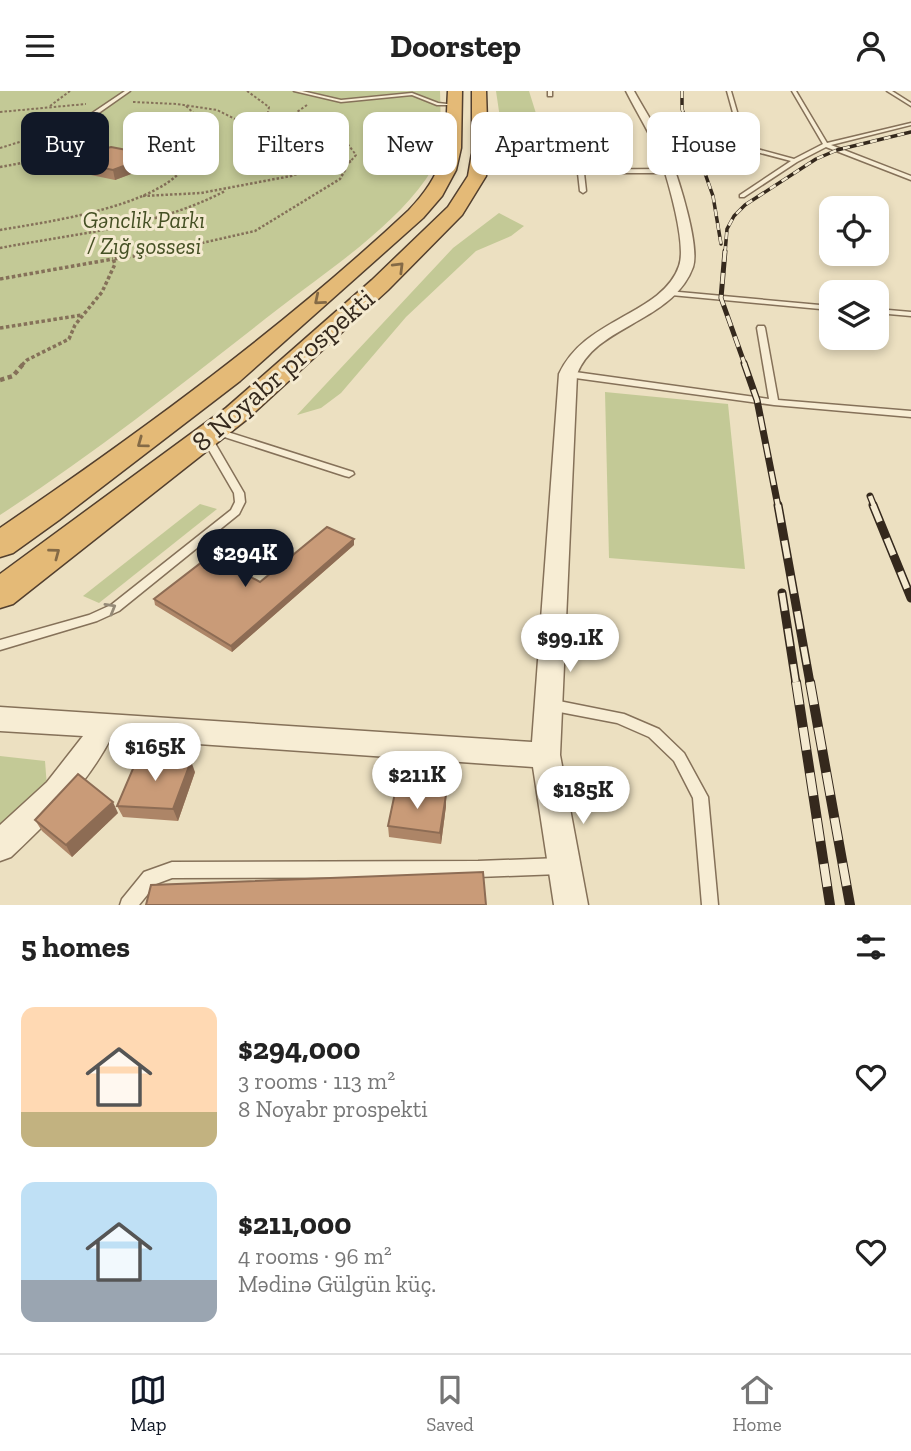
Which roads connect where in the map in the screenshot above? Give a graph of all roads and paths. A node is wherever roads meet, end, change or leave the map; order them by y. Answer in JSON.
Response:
{"nodes":[{"id":1,"x":70,"y":91,"type":"edge"},
{"id":2,"x":128,"y":91,"type":"edge"},
{"id":3,"x":247,"y":91,"type":"edge"},
{"id":4,"x":296,"y":91,"type":"edge"},
{"id":5,"x":479,"y":91,"type":"edge"},
{"id":6,"x":630,"y":91,"type":"edge"},
{"id":7,"x":729,"y":91,"type":"edge"},
{"id":8,"x":794,"y":91,"type":"edge"},
{"id":9,"x":889,"y":91,"type":"edge"},
{"id":10,"x":455,"y":98,"type":"edge"},
{"id":11,"x":112,"y":102,"type":"junction"},
{"id":12,"x":312,"y":103,"type":"dead end"},
{"id":13,"x":185,"y":105,"type":"junction"},
{"id":14,"x":911,"y":105,"type":"edge"},
{"id":15,"x":50,"y":106,"type":"junction"},
{"id":16,"x":0,"y":112,"type":"edge"},
{"id":17,"x":97,"y":112,"type":"edge"},
{"id":18,"x":269,"y":112,"type":"edge"},
{"id":19,"x":297,"y":112,"type":"edge"},
{"id":20,"x":233,"y":117,"type":"edge"},
{"id":21,"x":911,"y":124,"type":"edge"},
{"id":22,"x":647,"y":125,"type":"edge"},
{"id":23,"x":21,"y":143,"type":"edge"},
{"id":24,"x":349,"y":145,"type":"edge"},
{"id":25,"x":826,"y":145,"type":"junction"},
{"id":26,"x":0,"y":148,"type":"edge"},
{"id":27,"x":49,"y":153,"type":"joint"},
{"id":28,"x":795,"y":160,"type":"junction"},
{"id":29,"x":349,"y":163,"type":"edge"},
{"id":30,"x":293,"y":175,"type":"edge"},
{"id":31,"x":300,"y":175,"type":"edge"},
{"id":32,"x":342,"y":175,"type":"edge"},
{"id":33,"x":581,"y":175,"type":"edge"},
{"id":34,"x":670,"y":175,"type":"edge"},
{"id":35,"x":911,"y":178,"type":"edge"},
{"id":36,"x":583,"y":191,"type":"dead end"},
{"id":37,"x":741,"y":196,"type":"dead end"},
{"id":38,"x":143,"y":197,"type":"junction"},
{"id":39,"x":0,"y":230,"type":"edge"},
{"id":40,"x":0,"y":249,"type":"edge"},
{"id":41,"x":113,"y":259,"type":"junction"},
{"id":42,"x":0,"y":279,"type":"edge"},
{"id":43,"x":671,"y":293,"type":"junction"},
{"id":44,"x":819,"y":307,"type":"edge"},
{"id":45,"x":889,"y":312,"type":"edge"},
{"id":46,"x":84,"y":314,"type":"junction"},
{"id":47,"x":911,"y":314,"type":"edge"},
{"id":48,"x":0,"y":328,"type":"edge"},
{"id":49,"x":761,"y":328,"type":"dead end"},
{"id":50,"x":568,"y":374,"type":"junction"},
{"id":51,"x":0,"y":380,"type":"edge"},
{"id":52,"x":774,"y":402,"type":"junction"},
{"id":53,"x":911,"y":414,"type":"edge"},
{"id":54,"x":211,"y":435,"type":"junction"},
{"id":55,"x":349,"y":474,"type":"dead end"},
{"id":56,"x":0,"y":545,"type":"edge"},
{"id":57,"x":0,"y":594,"type":"edge"},
{"id":58,"x":0,"y":645,"type":"edge"},
{"id":59,"x":547,"y":704,"type":"junction"},
{"id":60,"x":0,"y":719,"type":"edge"},
{"id":61,"x":102,"y":728,"type":"junction"},
{"id":62,"x":546,"y":755,"type":"junction"},
{"id":63,"x":0,"y":846,"type":"edge"},
{"id":64,"x":563,"y":866,"type":"junction"},
{"id":65,"x":128,"y":905,"type":"edge"},
{"id":66,"x":571,"y":905,"type":"edge"},
{"id":67,"x":710,"y":905,"type":"edge"}],
"edges":[{"from":1,"to":15,"type":"path"},
{"from":2,"to":11,"type":"lane"},
{"from":3,"to":18,"type":"path"},
{"from":4,"to":10,"type":"lane"},
{"from":54,"to":5,"type":"highway","name":"8 Noyabr prospekti","one_way":true},
{"from":6,"to":22,"type":"street"},
{"from":7,"to":28,"type":"lane"},
{"from":8,"to":25,"type":"lane"},
{"from":9,"to":14,"type":"lane"},
{"from":10,"to":56,"type":"highway","name":"8 Noyabr prospekti","one_way":true},
{"from":11,"to":13,"type":"path"},
{"from":11,"to":15,"type":"path"},
{"from":11,"to":17,"type":"lane"},
{"from":12,"to":19,"type":"path"},
{"from":13,"to":20,"type":"path"},
{"from":13,"to":38,"type":"path"},
{"from":15,"to":16,"type":"path"},
{"from":21,"to":25,"type":"lane"},
{"from":23,"to":26,"type":"path"},
{"from":24,"to":29,"type":"path"},
{"from":25,"to":28,"type":"lane"},
{"from":25,"to":35,"type":"lane"},
{"from":27,"to":27,"type":"lane"},
{"from":28,"to":37,"type":"lane"},
{"from":30,"to":38,"type":"path"},
{"from":31,"to":40,"type":"path"},
{"from":32,"to":41,"type":"path"},
{"from":33,"to":36,"type":"lane"},
{"from":34,"to":43,"type":"street"},
{"from":38,"to":39,"type":"path"},
{"from":41,"to":42,"type":"path"},
{"from":41,"to":46,"type":"path"},
{"from":43,"to":44,"type":"lane"},
{"from":43,"to":50,"type":"street"},
{"from":45,"to":47,"type":"lane"},
{"from":46,"to":48,"type":"path"},
{"from":46,"to":51,"type":"path"},
{"from":49,"to":52,"type":"lane"},
{"from":50,"to":52,"type":"lane"},
{"from":50,"to":59,"type":"street"},
{"from":52,"to":53,"type":"lane"},
{"from":54,"to":55,"type":"lane"},
{"from":57,"to":54,"type":"highway","name":"8 Noyabr prospekti","one_way":true},
{"from":58,"to":54,"type":"lane","one_way":true},
{"from":59,"to":62,"type":"street"},
{"from":59,"to":67,"type":"lane"},
{"from":60,"to":61,"type":"street"},
{"from":61,"to":62,"type":"street"},
{"from":61,"to":63,"type":"street"},
{"from":62,"to":64,"type":"street"},
{"from":64,"to":65,"type":"lane"},
{"from":64,"to":66,"type":"street"}]}
